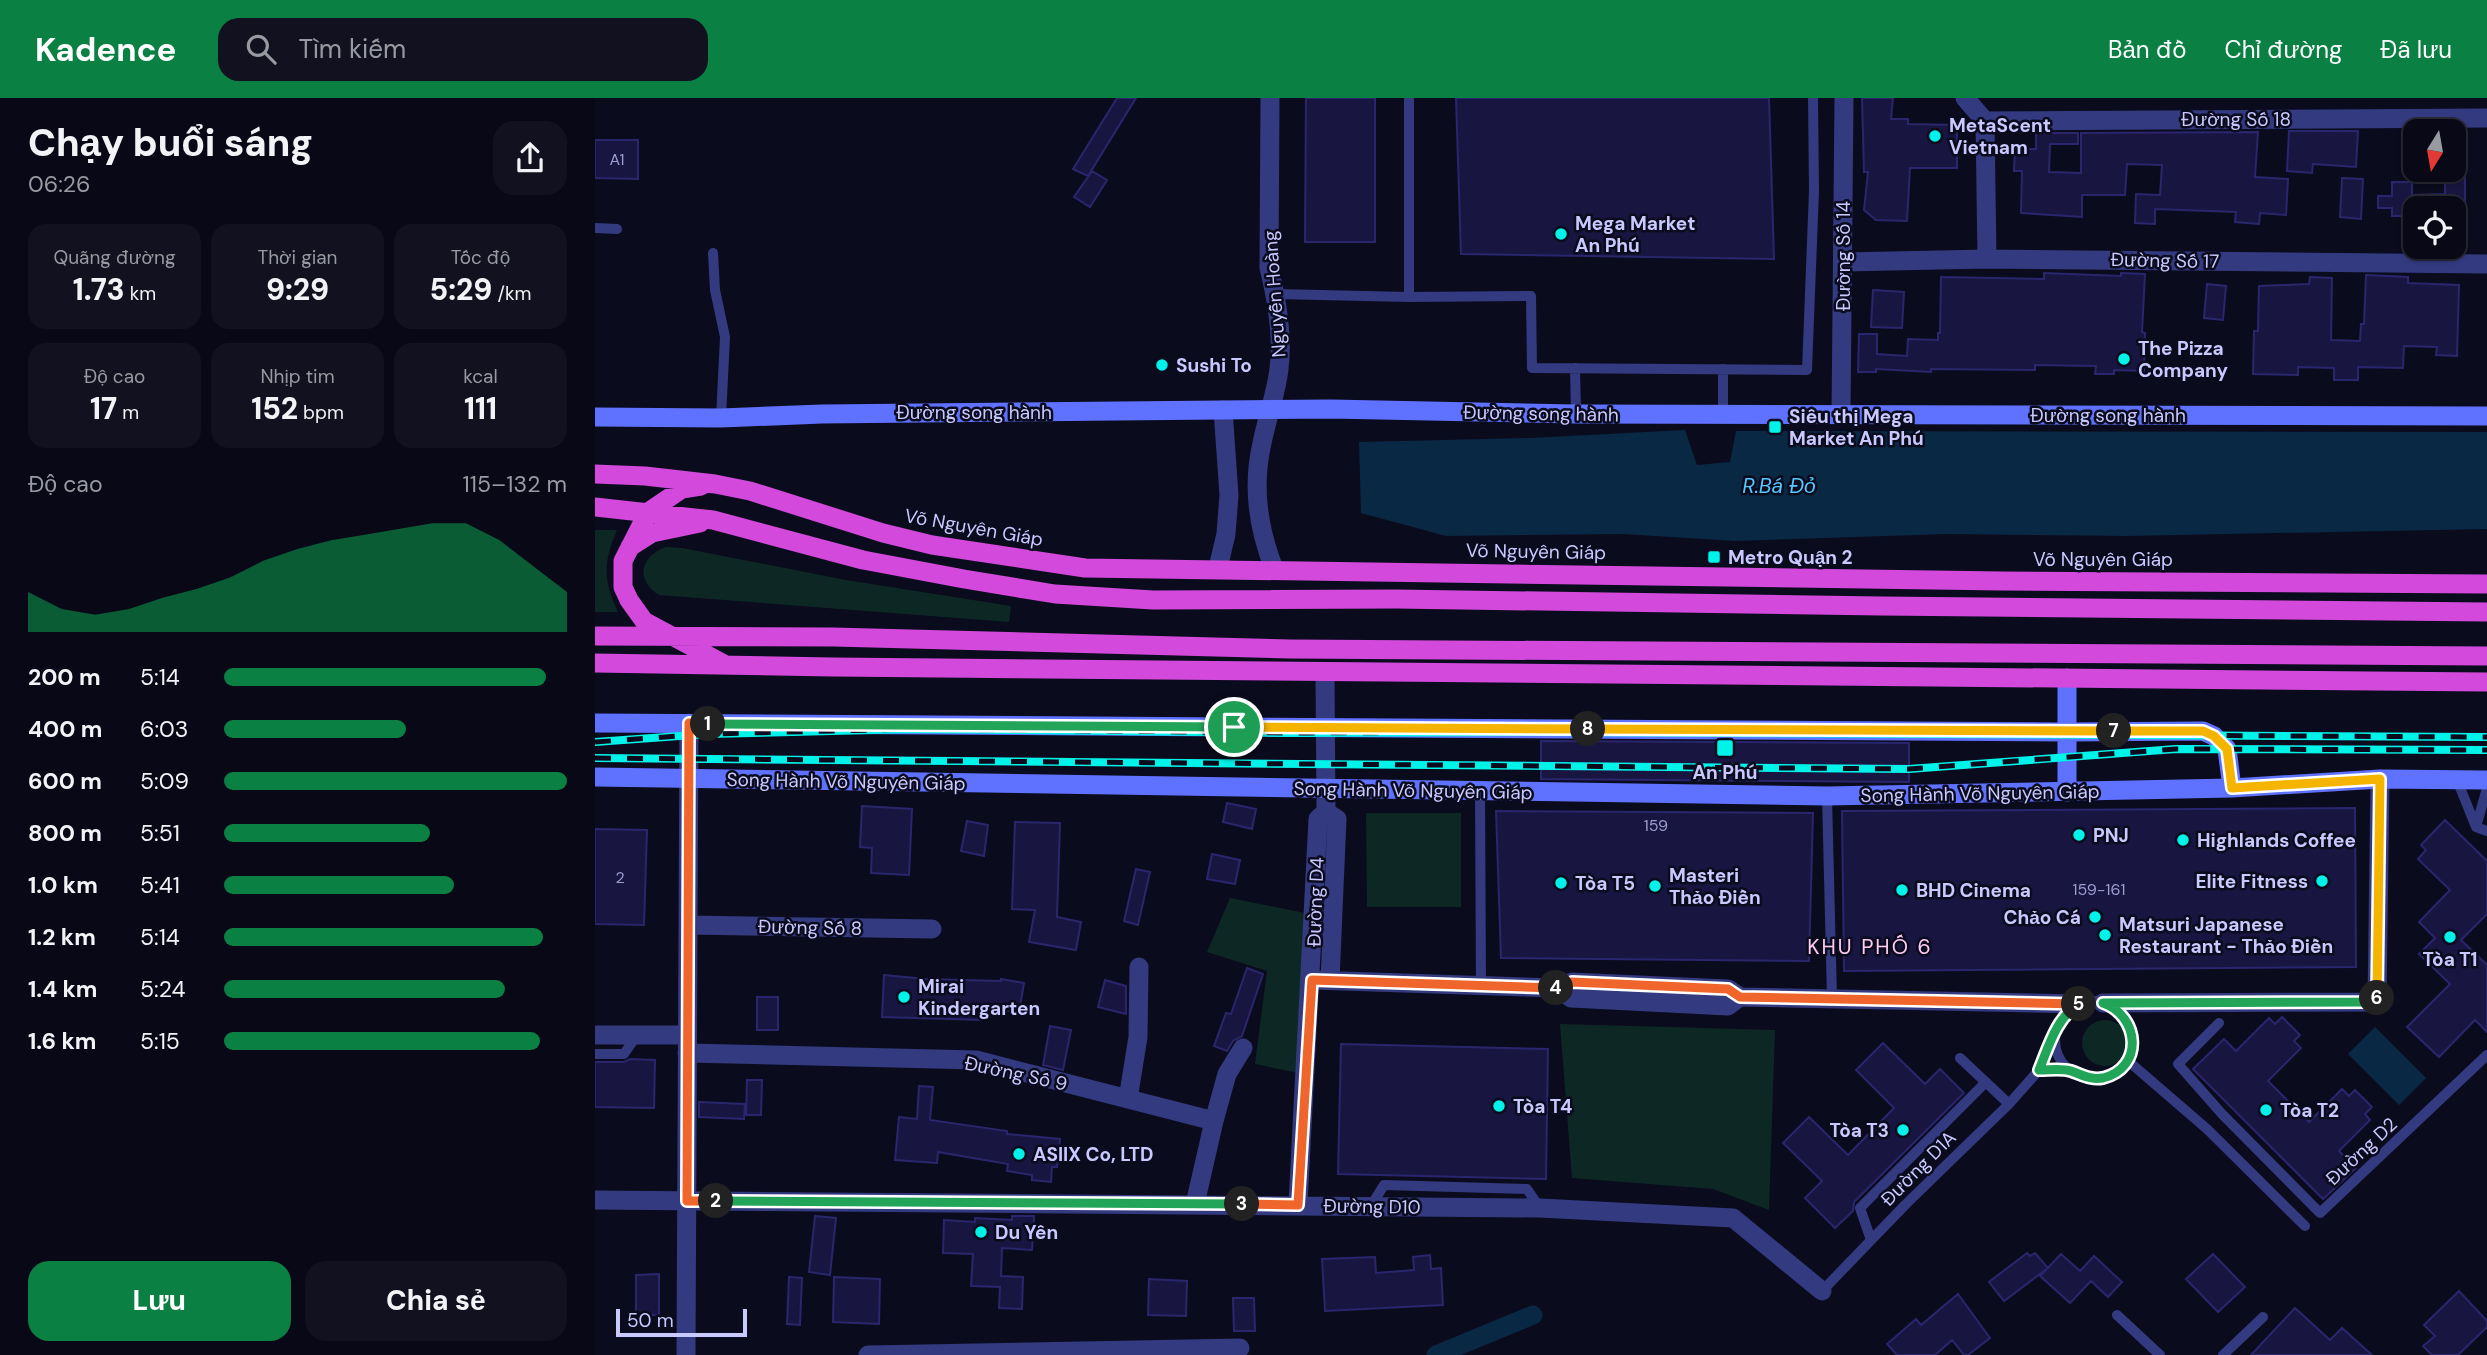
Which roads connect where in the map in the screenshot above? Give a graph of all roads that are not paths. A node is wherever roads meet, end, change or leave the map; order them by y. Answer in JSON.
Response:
{"nodes":[{"id":1,"x":1270,"y":98,"type":"edge"},
{"id":2,"x":1409,"y":98,"type":"edge"},
{"id":3,"x":1813,"y":98,"type":"edge"},
{"id":4,"x":1844,"y":98,"type":"edge"},
{"id":5,"x":1965,"y":98,"type":"edge"},
{"id":6,"x":2487,"y":118,"type":"edge"},
{"id":7,"x":1985,"y":121,"type":"junction"},
{"id":8,"x":595,"y":228,"type":"edge"},
{"id":9,"x":617,"y":229,"type":"dead end"},
{"id":10,"x":713,"y":253,"type":"dead end"},
{"id":11,"x":1987,"y":259,"type":"junction"},
{"id":12,"x":1843,"y":262,"type":"junction"},
{"id":13,"x":2487,"y":264,"type":"edge"},
{"id":14,"x":1276,"y":294,"type":"junction"},
{"id":15,"x":1409,"y":297,"type":"junction"},
{"id":16,"x":1575,"y":368,"type":"junction"},
{"id":17,"x":1723,"y":369,"type":"junction"},
{"id":18,"x":1223,"y":410,"type":"junction"},
{"id":19,"x":1270,"y":410,"type":"junction"},
{"id":20,"x":1576,"y":414,"type":"junction"},
{"id":21,"x":1723,"y":414,"type":"junction"},
{"id":22,"x":1841,"y":415,"type":"junction"},
{"id":23,"x":2487,"y":416,"type":"edge"},
{"id":24,"x":595,"y":417,"type":"edge"},
{"id":25,"x":721,"y":418,"type":"junction"},
{"id":26,"x":595,"y":474,"type":"edge"},
{"id":27,"x":715,"y":484,"type":"junction"},
{"id":28,"x":595,"y":508,"type":"edge"},
{"id":29,"x":648,"y":512,"type":"junction"},
{"id":30,"x":713,"y":520,"type":"junction"},
{"id":31,"x":629,"y":547,"type":"junction"},
{"id":32,"x":1218,"y":568,"type":"junction"},
{"id":33,"x":1275,"y":569,"type":"junction"},
{"id":34,"x":2487,"y":584,"type":"edge"},
{"id":35,"x":2487,"y":612,"type":"edge"},
{"id":36,"x":595,"y":636,"type":"edge"},
{"id":37,"x":676,"y":636,"type":"junction"},
{"id":38,"x":2487,"y":656,"type":"edge"},
{"id":39,"x":595,"y":663,"type":"edge"},
{"id":40,"x":727,"y":666,"type":"junction"},
{"id":41,"x":1325,"y":672,"type":"junction"},
{"id":42,"x":2067,"y":678,"type":"junction"},
{"id":43,"x":2487,"y":682,"type":"edge"},
{"id":44,"x":595,"y":723,"type":"edge"},
{"id":45,"x":689,"y":723,"type":"junction"},
{"id":46,"x":1325,"y":727,"type":"junction"},
{"id":47,"x":2067,"y":732,"type":"junction"},
{"id":48,"x":595,"y":777,"type":"edge"},
{"id":49,"x":689,"y":779,"type":"junction"},
{"id":50,"x":2380,"y":779,"type":"junction"},
{"id":51,"x":2457,"y":780,"type":"junction"},
{"id":52,"x":2487,"y":780,"type":"edge"},
{"id":53,"x":1327,"y":788,"type":"junction"},
{"id":54,"x":2232,"y":788,"type":"junction"},
{"id":55,"x":2487,"y":788,"type":"edge"},
{"id":56,"x":1480,"y":791,"type":"junction"},
{"id":57,"x":2067,"y":792,"type":"junction"},
{"id":58,"x":1827,"y":796,"type":"junction"},
{"id":59,"x":2482,"y":829,"type":"edge"},
{"id":60,"x":688,"y":925,"type":"junction"},
{"id":61,"x":932,"y":929,"type":"dead end"},
{"id":62,"x":1139,"y":967,"type":"dead end"},
{"id":63,"x":1321,"y":980,"type":"junction"},
{"id":64,"x":1481,"y":986,"type":"junction"},
{"id":65,"x":1832,"y":999,"type":"junction"},
{"id":66,"x":2103,"y":1003,"type":"junction"},
{"id":67,"x":2079,"y":1004,"type":"junction"},
{"id":68,"x":2219,"y":1023,"type":"dead end"},
{"id":69,"x":2055,"y":1032,"type":"junction"},
{"id":70,"x":595,"y":1035,"type":"edge"},
{"id":71,"x":637,"y":1035,"type":"junction"},
{"id":72,"x":687,"y":1044,"type":"junction"},
{"id":73,"x":1243,"y":1048,"type":"dead end"},
{"id":74,"x":595,"y":1054,"type":"edge"},
{"id":75,"x":2487,"y":1055,"type":"edge"},
{"id":76,"x":1960,"y":1058,"type":"dead end"},
{"id":77,"x":2127,"y":1060,"type":"junction"},
{"id":78,"x":2039,"y":1070,"type":"junction"},
{"id":79,"x":2070,"y":1070,"type":"junction"},
{"id":80,"x":1986,"y":1082,"type":"junction"},
{"id":81,"x":1128,"y":1099,"type":"junction"},
{"id":82,"x":2009,"y":1104,"type":"junction"},
{"id":83,"x":2222,"y":1114,"type":"junction"},
{"id":84,"x":1214,"y":1121,"type":"junction"},
{"id":85,"x":2207,"y":1129,"type":"junction"},
{"id":86,"x":2276,"y":1168,"type":"junction"},
{"id":87,"x":2261,"y":1183,"type":"junction"},
{"id":88,"x":595,"y":1200,"type":"edge"},
{"id":89,"x":687,"y":1201,"type":"junction"},
{"id":90,"x":1195,"y":1204,"type":"junction"},
{"id":91,"x":1298,"y":1205,"type":"junction"},
{"id":92,"x":2305,"y":1226,"type":"dead end"},
{"id":93,"x":1871,"y":1240,"type":"junction"},
{"id":94,"x":1822,"y":1291,"type":"joint"},
{"id":95,"x":2117,"y":1315,"type":"dead end"},
{"id":96,"x":2263,"y":1317,"type":"dead end"},
{"id":97,"x":1240,"y":1348,"type":"dead end"},
{"id":98,"x":686,"y":1355,"type":"edge"},
{"id":99,"x":868,"y":1355,"type":"edge"},
{"id":100,"x":2160,"y":1355,"type":"edge"},
{"id":101,"x":2224,"y":1355,"type":"edge"}],
"edges":[{"from":1,"to":14,"type":"street","name":"Nguyễn Hoàng"},
{"from":2,"to":15,"type":"lane"},
{"from":3,"to":17,"type":"lane"},
{"from":4,"to":12,"type":"street","name":"Đường Số 14"},
{"from":5,"to":7,"type":"street"},
{"from":6,"to":7,"type":"street","name":"Đường Số 18"},
{"from":7,"to":11,"type":"street"},
{"from":8,"to":9,"type":"lane"},
{"from":10,"to":25,"type":"lane"},
{"from":11,"to":12,"type":"street","name":"Đường Số 17"},
{"from":11,"to":13,"type":"street","name":"Đường Số 17"},
{"from":12,"to":22,"type":"street","name":"Đường Số 14"},
{"from":14,"to":15,"type":"lane"},
{"from":14,"to":19,"type":"street","name":"Nguyễn Hoàng"},
{"from":15,"to":16,"type":"lane"},
{"from":16,"to":17,"type":"lane"},
{"from":16,"to":20,"type":"lane"},
{"from":17,"to":21,"type":"lane"},
{"from":18,"to":19,"type":"main road","name":"Đường song hành"},
{"from":18,"to":25,"type":"main road","name":"Đường song hành"},
{"from":18,"to":32,"type":"street"},
{"from":19,"to":20,"type":"main road","name":"Đường song hành"},
{"from":19,"to":33,"type":"street","name":"Nguyễn Hoàng"},
{"from":20,"to":21,"type":"main road","name":"Đường song hành"},
{"from":21,"to":22,"type":"main road","name":"Đường song hành"},
{"from":22,"to":23,"type":"main road","name":"Đường song hành"},
{"from":24,"to":25,"type":"main road","name":"Đường song hành"},
{"from":26,"to":27,"type":"highway","name":"Võ Nguyên Giáp"},
{"from":27,"to":29,"type":"highway"},
{"from":27,"to":32,"type":"highway","name":"Võ Nguyên Giáp"},
{"from":28,"to":29,"type":"highway"},
{"from":29,"to":30,"type":"highway"},
{"from":29,"to":31,"type":"highway"},
{"from":30,"to":31,"type":"highway"},
{"from":30,"to":35,"type":"highway"},
{"from":31,"to":37,"type":"highway"},
{"from":32,"to":33,"type":"highway","name":"Võ Nguyên Giáp"},
{"from":33,"to":34,"type":"highway","name":"Võ Nguyên Giáp"},
{"from":36,"to":37,"type":"highway"},
{"from":37,"to":38,"type":"highway"},
{"from":37,"to":40,"type":"highway"},
{"from":39,"to":40,"type":"highway"},
{"from":40,"to":41,"type":"highway"},
{"from":41,"to":42,"type":"highway"},
{"from":41,"to":46,"type":"street","name":"Đường D4"},
{"from":42,"to":43,"type":"highway"},
{"from":42,"to":47,"type":"main road"},
{"from":44,"to":45,"type":"main road"},
{"from":45,"to":46,"type":"main road"},
{"from":45,"to":49,"type":"street"},
{"from":46,"to":47,"type":"main road"},
{"from":46,"to":53,"type":"street","name":"Đường D4"},
{"from":47,"to":54,"type":"main road"},
{"from":47,"to":57,"type":"main road"},
{"from":48,"to":49,"type":"main road","name":"Song Hành Võ Nguyên Giáp"},
{"from":49,"to":53,"type":"main road","name":"Song Hành Võ Nguyên Giáp"},
{"from":49,"to":60,"type":"street"},
{"from":50,"to":51,"type":"main road","name":"Song Hành Võ Nguyên Giáp"},
{"from":50,"to":54,"type":"main road","name":"Song Hành Võ Nguyên Giáp"},
{"from":50,"to":66,"type":"street"},
{"from":51,"to":52,"type":"main road","name":"Song Hành Võ Nguyên Giáp"},
{"from":51,"to":59,"type":"lane"},
{"from":53,"to":56,"type":"main road","name":"Song Hành Võ Nguyên Giáp"},
{"from":53,"to":63,"type":"street","name":"Đường D4"},
{"from":54,"to":57,"type":"main road","name":"Song Hành Võ Nguyên Giáp"},
{"from":55,"to":59,"type":"lane"},
{"from":56,"to":58,"type":"main road","name":"Song Hành Võ Nguyên Giáp"},
{"from":56,"to":64,"type":"lane"},
{"from":57,"to":58,"type":"main road","name":"Song Hành Võ Nguyên Giáp"},
{"from":58,"to":65,"type":"lane"},
{"from":60,"to":61,"type":"street","name":"Đường Số 8"},
{"from":60,"to":72,"type":"street"},
{"from":62,"to":81,"type":"street"},
{"from":63,"to":64,"type":"street"},
{"from":63,"to":91,"type":"street","name":"Đường D4"},
{"from":64,"to":65,"type":"street"},
{"from":65,"to":67,"type":"street"},
{"from":66,"to":67,"type":"lane"},
{"from":66,"to":77,"type":"lane"},
{"from":67,"to":69,"type":"lane"},
{"from":68,"to":83,"type":"lane"},
{"from":69,"to":78,"type":"lane","name":"Đường D1A"},
{"from":69,"to":79,"type":"lane"},
{"from":70,"to":71,"type":"street","name":"Đường Số 9"},
{"from":71,"to":72,"type":"street","name":"Đường Số 9"},
{"from":71,"to":74,"type":"lane"},
{"from":72,"to":81,"type":"street","name":"Đường Số 9"},
{"from":72,"to":89,"type":"street"},
{"from":73,"to":84,"type":"street"},
{"from":75,"to":86,"type":"lane","name":"Đường D2"},
{"from":76,"to":80,"type":"lane"},
{"from":77,"to":79,"type":"lane"},
{"from":77,"to":85,"type":"lane"},
{"from":78,"to":79,"type":"lane"},
{"from":78,"to":82,"type":"lane","name":"Đường D1A"},
{"from":80,"to":82,"type":"lane"},
{"from":80,"to":93,"type":"lane"},
{"from":81,"to":84,"type":"street","name":"Đường Số 9"},
{"from":82,"to":93,"type":"lane","name":"Đường D1A"},
{"from":83,"to":85,"type":"lane"},
{"from":83,"to":86,"type":"lane"},
{"from":84,"to":90,"type":"street"},
{"from":85,"to":87,"type":"lane"},
{"from":86,"to":87,"type":"lane"},
{"from":87,"to":92,"type":"lane"},
{"from":88,"to":89,"type":"street","name":"Đường D10"},
{"from":89,"to":90,"type":"street","name":"Đường D10"},
{"from":89,"to":98,"type":"street"},
{"from":90,"to":91,"type":"street","name":"Đường D10"},
{"from":91,"to":94,"type":"street","name":"Đường D10"},
{"from":93,"to":94,"type":"lane","name":"Đường D1A"},
{"from":95,"to":100,"type":"lane"},
{"from":96,"to":101,"type":"lane"},
{"from":97,"to":99,"type":"street"}]}
